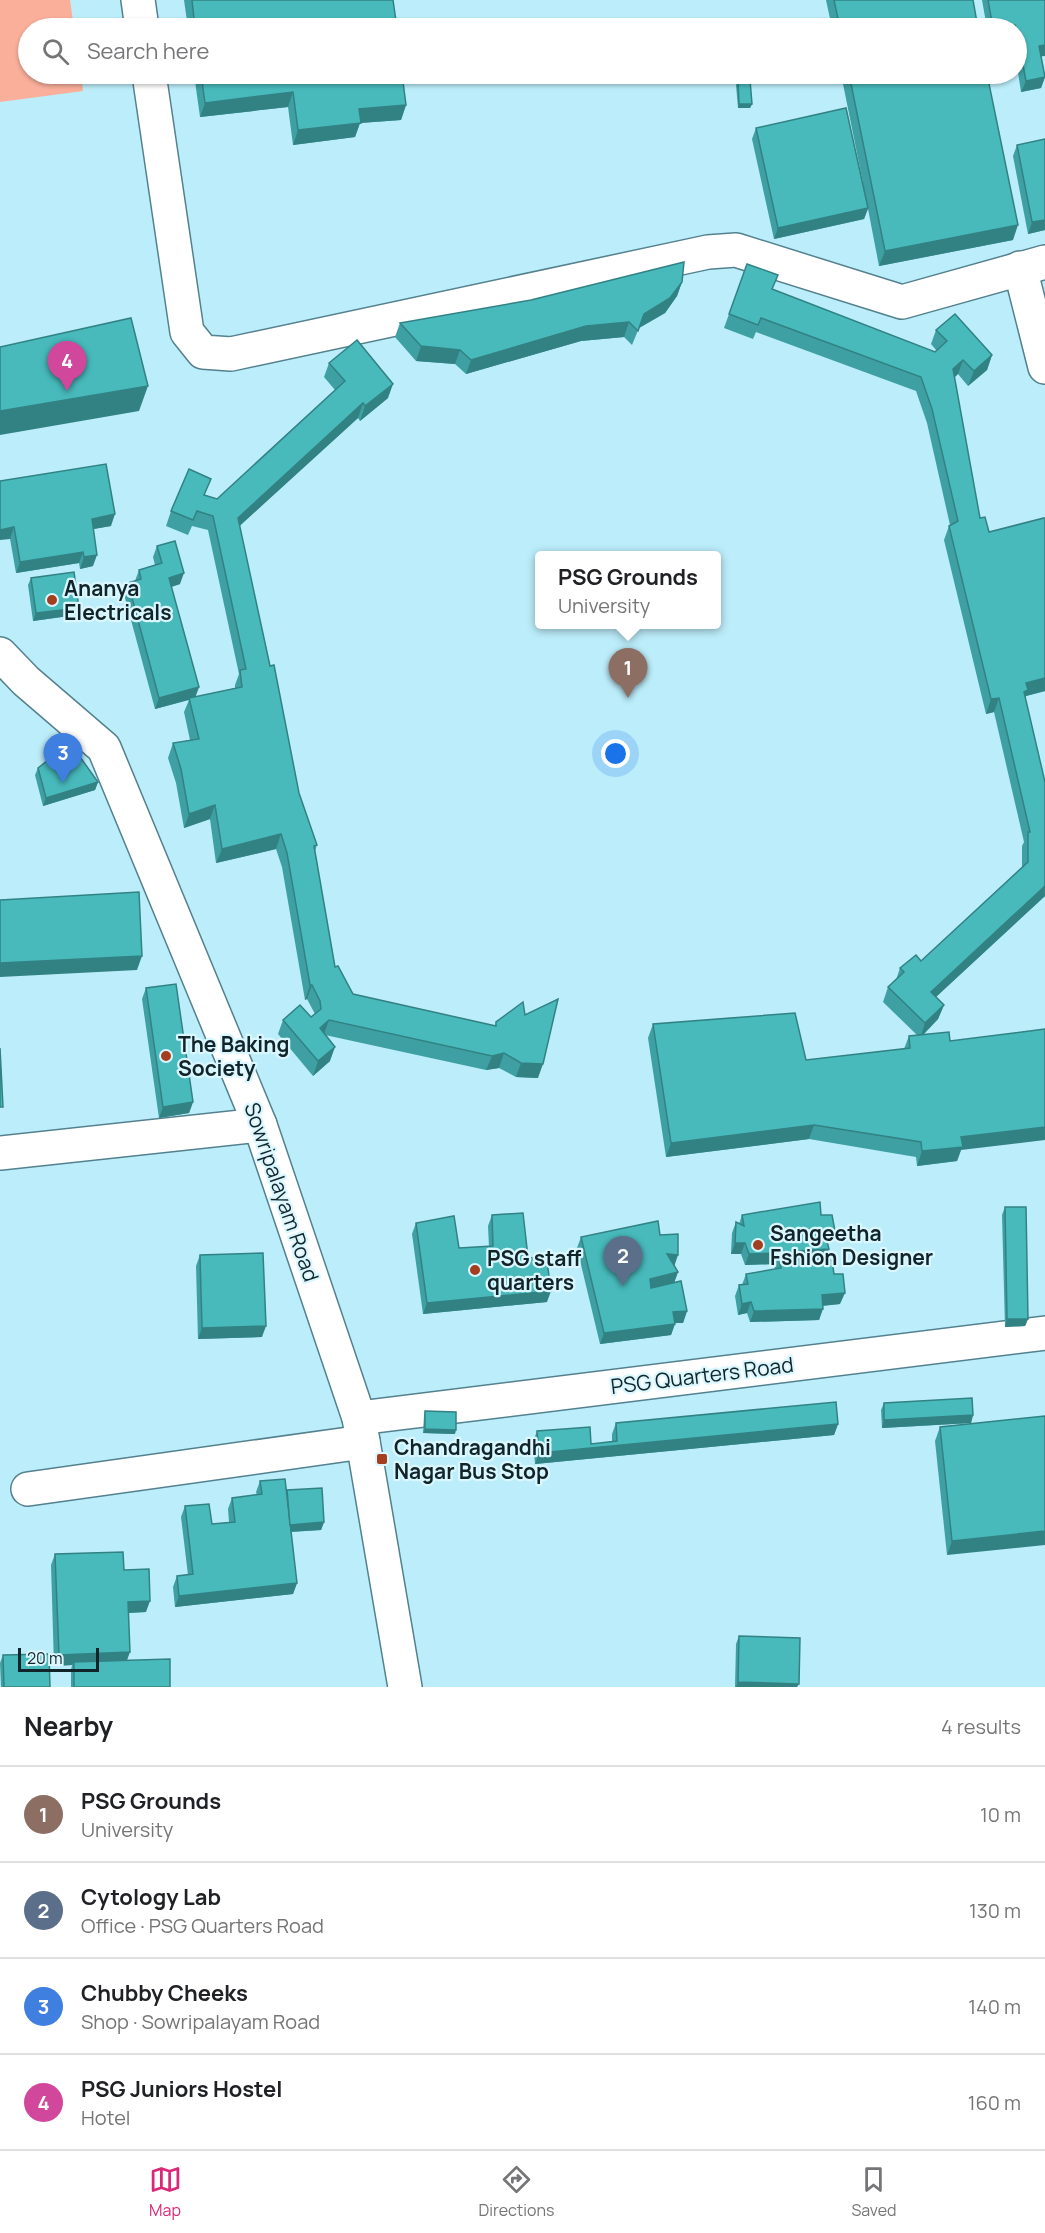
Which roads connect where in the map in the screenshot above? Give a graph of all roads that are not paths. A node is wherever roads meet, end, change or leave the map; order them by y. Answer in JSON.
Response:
{"nodes":[{"id":1,"x":138,"y":0,"type":"edge"},
{"id":2,"x":141,"y":18,"type":"edge"},
{"id":3,"x":150,"y":84,"type":"edge"},
{"id":4,"x":1033,"y":265,"type":"edge"},
{"id":5,"x":1045,"y":367,"type":"edge"},
{"id":6,"x":0,"y":654,"type":"edge"},
{"id":7,"x":260,"y":1125,"type":"junction"},
{"id":8,"x":0,"y":1153,"type":"edge"},
{"id":9,"x":1045,"y":1333,"type":"edge"},
{"id":10,"x":361,"y":1430,"type":"junction"},
{"id":11,"x":28,"y":1489,"type":"dead end"},
{"id":12,"x":405,"y":1687,"type":"edge"}],
"edges":[{"from":1,"to":2,"type":"street"},
{"from":3,"to":4,"type":"street"},
{"from":4,"to":5,"type":"street"},
{"from":6,"to":7,"type":"street","name":"Sowripalayam Road"},
{"from":7,"to":8,"type":"street"},
{"from":7,"to":10,"type":"street","name":"Sowripalayam Road"},
{"from":9,"to":10,"type":"street","name":"PSG Quarters Road"},
{"from":10,"to":11,"type":"street","name":"PSG Quarters Road"},
{"from":10,"to":12,"type":"street","name":"Sowripalayam Road"}]}
